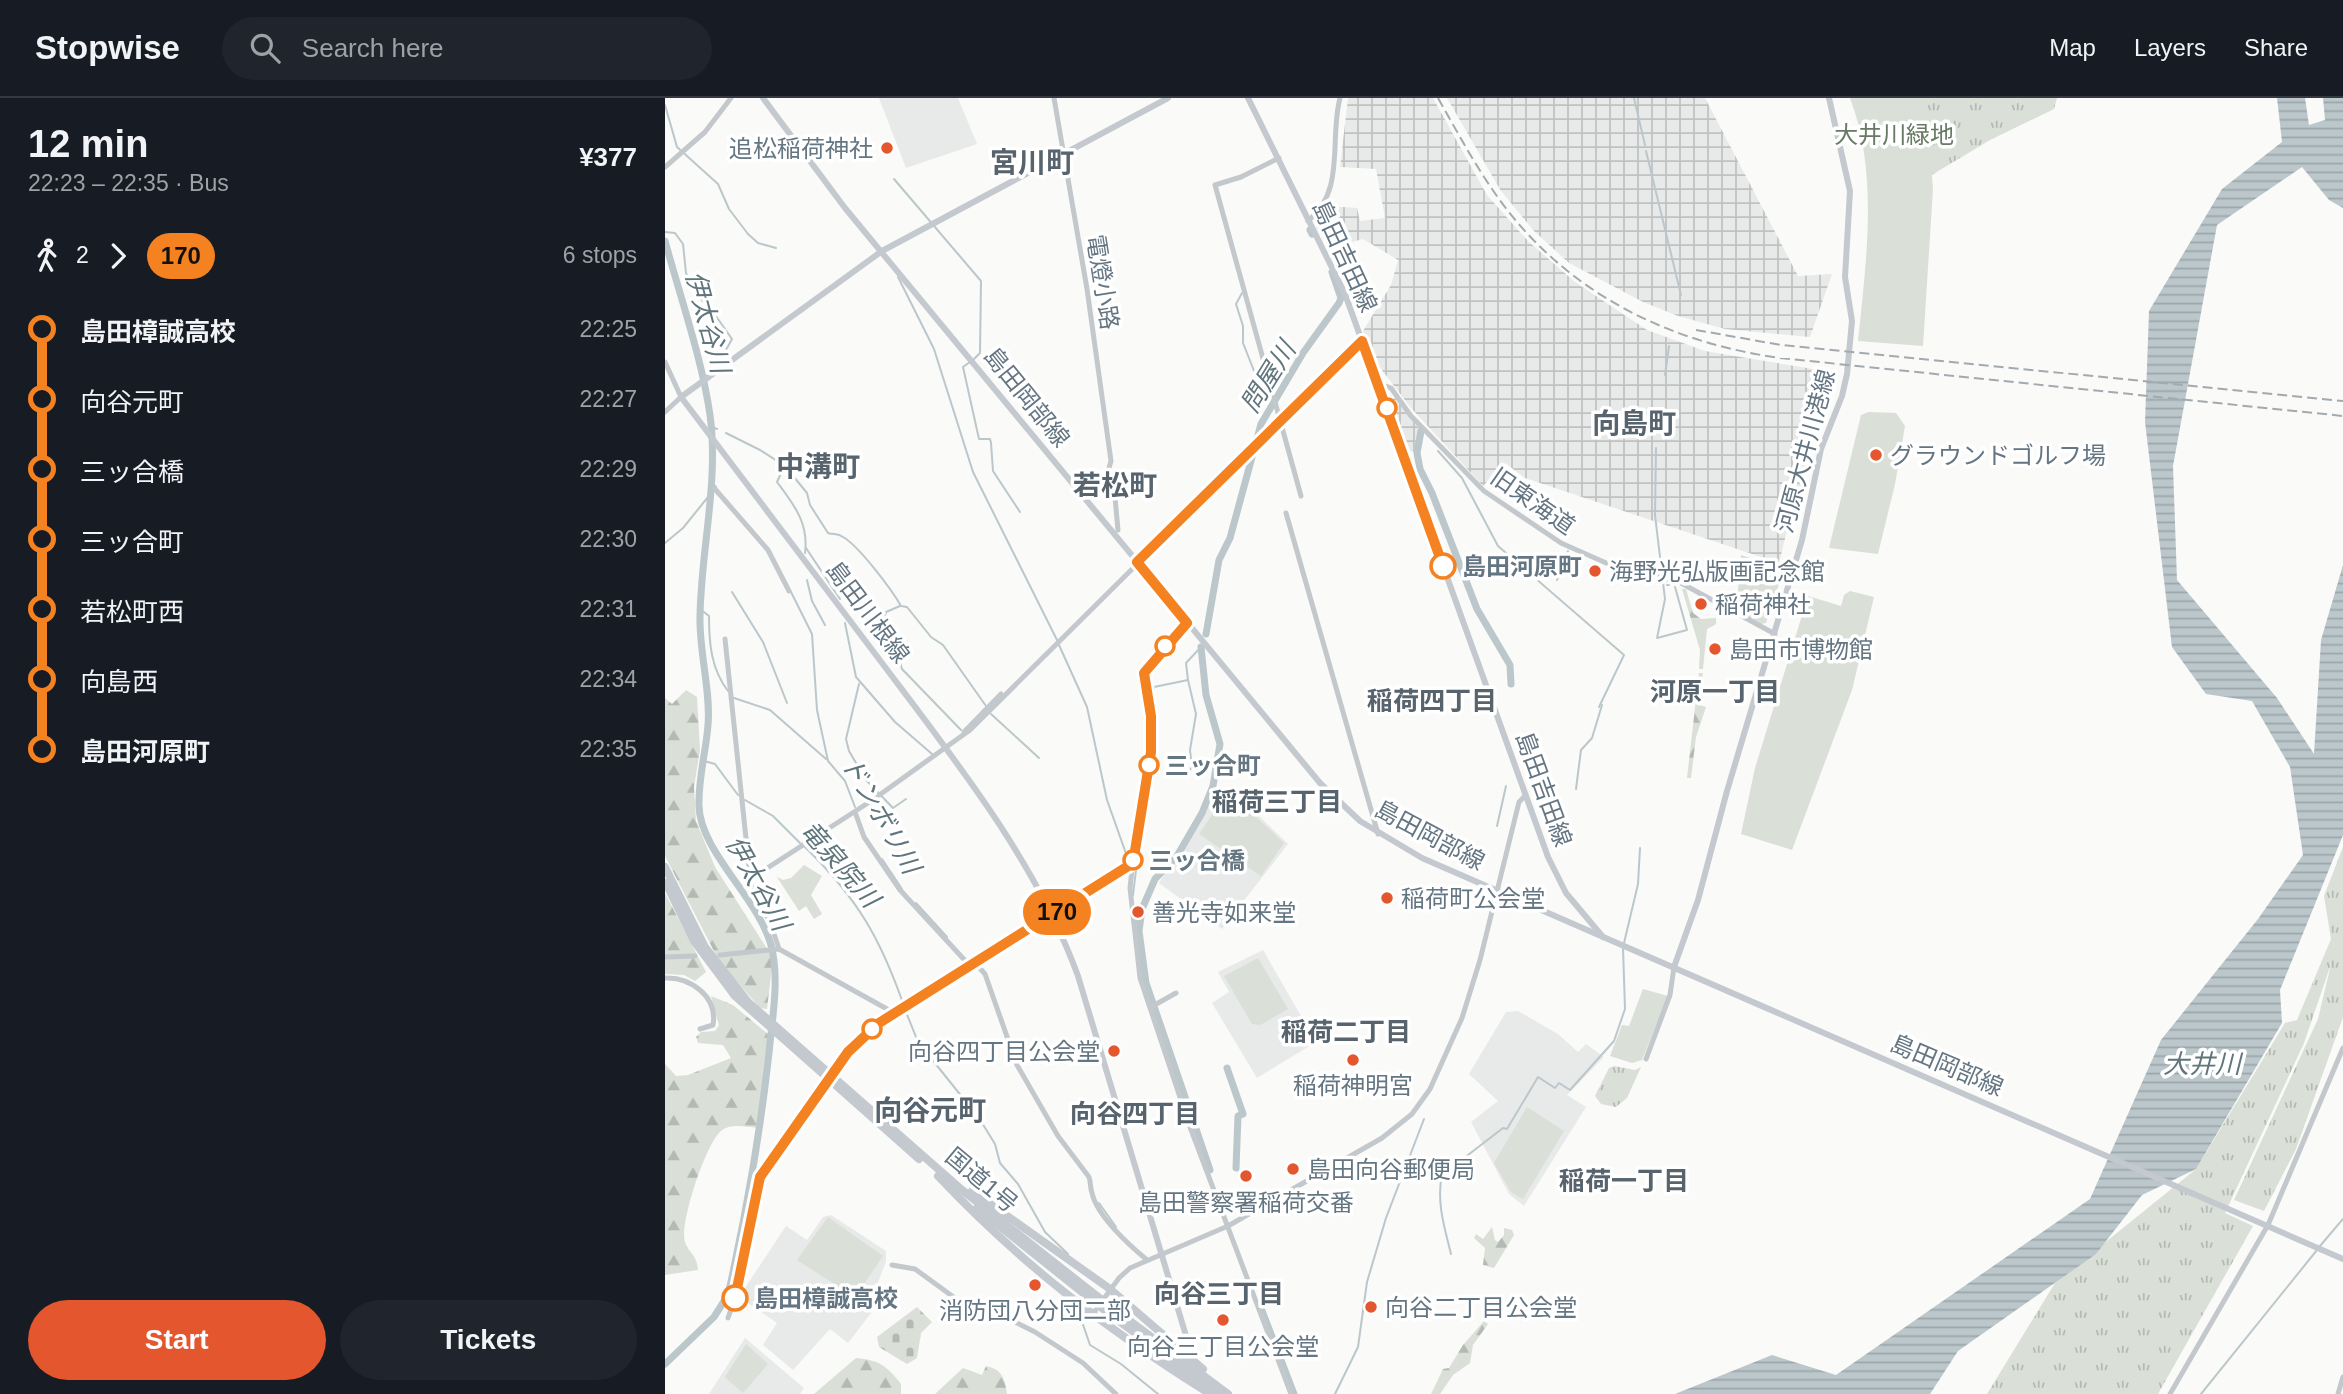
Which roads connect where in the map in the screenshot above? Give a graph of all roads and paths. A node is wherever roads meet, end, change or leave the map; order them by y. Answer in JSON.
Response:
{"nodes":[{"id":1,"x":731,"y":98,"type":"edge"},
{"id":2,"x":762,"y":98,"type":"edge"},
{"id":3,"x":1054,"y":98,"type":"edge"},
{"id":4,"x":1168,"y":98,"type":"edge"},
{"id":5,"x":1248,"y":98,"type":"edge"},
{"id":6,"x":1341,"y":98,"type":"edge"},
{"id":7,"x":1829,"y":98,"type":"edge"},
{"id":8,"x":1063,"y":153,"type":"junction"},
{"id":9,"x":1279,"y":158,"type":"junction"},
{"id":10,"x":665,"y":167,"type":"edge"},
{"id":11,"x":1308,"y":221,"type":"junction"},
{"id":12,"x":882,"y":251,"type":"junction"},
{"id":13,"x":1362,"y":341,"type":"junction"},
{"id":14,"x":665,"y":362,"type":"edge"},
{"id":15,"x":1378,"y":383,"type":"junction"},
{"id":16,"x":681,"y":397,"type":"junction"},
{"id":17,"x":665,"y":412,"type":"edge"},
{"id":18,"x":1280,"y":420,"type":"junction"},
{"id":19,"x":1108,"y":471,"type":"junction"},
{"id":20,"x":715,"y":489,"type":"dead end"},
{"id":21,"x":1080,"y":493,"type":"junction"},
{"id":22,"x":1301,"y":496,"type":"dead end"},
{"id":23,"x":1286,"y":513,"type":"dead end"},
{"id":24,"x":1118,"y":530,"type":"dead end"},
{"id":25,"x":1137,"y":562,"type":"junction"},
{"id":26,"x":789,"y":591,"type":"dead end"},
{"id":27,"x":1187,"y":623,"type":"junction"},
{"id":28,"x":1775,"y":634,"type":"junction"},
{"id":29,"x":725,"y":639,"type":"dead end"},
{"id":30,"x":947,"y":749,"type":"junction"},
{"id":31,"x":1526,"y":796,"type":"junction"},
{"id":32,"x":855,"y":812,"type":"junction"},
{"id":33,"x":1378,"y":834,"type":"junction"},
{"id":34,"x":1133,"y":863,"type":"junction"},
{"id":35,"x":665,"y":867,"type":"edge"},
{"id":36,"x":752,"y":878,"type":"junction"},
{"id":37,"x":665,"y":880,"type":"edge"},
{"id":38,"x":1496,"y":891,"type":"junction"},
{"id":39,"x":1052,"y":915,"type":"junction"},
{"id":40,"x":1593,"y":923,"type":"junction"},
{"id":41,"x":1589,"y":931,"type":"junction"},
{"id":42,"x":1603,"y":937,"type":"junction"},
{"id":43,"x":778,"y":949,"type":"junction"},
{"id":44,"x":720,"y":955,"type":"dead end"},
{"id":45,"x":695,"y":956,"type":"dead end"},
{"id":46,"x":665,"y":957,"type":"edge"},
{"id":47,"x":974,"y":966,"type":"junction"},
{"id":48,"x":1677,"y":968,"type":"junction"},
{"id":49,"x":665,"y":978,"type":"edge"},
{"id":50,"x":1176,"y":993,"type":"dead end"},
{"id":51,"x":1153,"y":1006,"type":"junction"},
{"id":52,"x":896,"y":1014,"type":"junction"},
{"id":53,"x":762,"y":1018,"type":"junction"},
{"id":54,"x":700,"y":1029,"type":"dead end"},
{"id":55,"x":2343,"y":1048,"type":"edge"},
{"id":56,"x":1646,"y":1059,"type":"dead end"},
{"id":57,"x":902,"y":1141,"type":"junction"},
{"id":58,"x":961,"y":1192,"type":"junction"},
{"id":59,"x":2265,"y":1224,"type":"junction"},
{"id":60,"x":1229,"y":1226,"type":"junction"},
{"id":61,"x":1160,"y":1254,"type":"junction"},
{"id":62,"x":1146,"y":1259,"type":"junction"},
{"id":63,"x":2343,"y":1259,"type":"edge"},
{"id":64,"x":892,"y":1265,"type":"dead end"},
{"id":65,"x":1110,"y":1289,"type":"junction"},
{"id":66,"x":1091,"y":1315,"type":"junction"},
{"id":67,"x":728,"y":1318,"type":"dead end"},
{"id":68,"x":1179,"y":1362,"type":"junction"},
{"id":69,"x":2343,"y":1377,"type":"edge"},
{"id":70,"x":1116,"y":1394,"type":"edge"},
{"id":71,"x":1204,"y":1394,"type":"edge"},
{"id":72,"x":1209,"y":1394,"type":"edge"},
{"id":73,"x":1217,"y":1394,"type":"edge"},
{"id":74,"x":1230,"y":1394,"type":"edge"},
{"id":75,"x":1291,"y":1394,"type":"edge"},
{"id":76,"x":2170,"y":1394,"type":"edge"},
{"id":77,"x":2338,"y":1394,"type":"edge"}],
"edges":[{"from":1,"to":10,"type":"street"},
{"from":2,"to":12,"type":"main road","name":"島田岡部線"},
{"from":3,"to":8,"type":"street","name":"電燈小路"},
{"from":4,"to":8,"type":"main road"},
{"from":5,"to":9,"type":"main road","name":"島田吉田線"},
{"from":6,"to":11,"type":"street"},
{"from":7,"to":28,"type":"main road","name":"河原大井川港線"},
{"from":8,"to":12,"type":"main road"},
{"from":8,"to":19,"type":"street","name":"電燈小路"},
{"from":9,"to":11,"type":"main road","name":"島田吉田線"},
{"from":9,"to":18,"type":"street"},
{"from":11,"to":13,"type":"main road","name":"島田吉田線"},
{"from":12,"to":16,"type":"main road"},
{"from":12,"to":21,"type":"main road","name":"島田岡部線"},
{"from":13,"to":15,"type":"main road","name":"島田吉田線"},
{"from":13,"to":18,"type":"street"},
{"from":14,"to":16,"type":"street"},
{"from":15,"to":28,"type":"street","name":"旧東海道"},
{"from":15,"to":31,"type":"main road","name":"島田吉田線"},
{"from":16,"to":17,"type":"street"},
{"from":16,"to":30,"type":"main road","name":"島田川根線"},
{"from":18,"to":22,"type":"street"},
{"from":18,"to":25,"type":"street"},
{"from":19,"to":21,"type":"street"},
{"from":19,"to":24,"type":"street","name":"電燈小路"},
{"from":20,"to":26,"type":"street"},
{"from":21,"to":25,"type":"main road","name":"島田岡部線"},
{"from":23,"to":33,"type":"street"},
{"from":25,"to":27,"type":"main road","name":"島田岡部線"},
{"from":25,"to":30,"type":"street"},
{"from":27,"to":33,"type":"main road","name":"島田岡部線"},
{"from":27,"to":34,"type":"street"},
{"from":28,"to":48,"type":"main road","name":"河原大井川港線"},
{"from":29,"to":36,"type":"street"},
{"from":30,"to":32,"type":"street"},
{"from":30,"to":39,"type":"main road","name":"島田川根線"},
{"from":31,"to":38,"type":"street"},
{"from":31,"to":40,"type":"main road","name":"島田吉田線"},
{"from":32,"to":36,"type":"street"},
{"from":32,"to":47,"type":"street"},
{"from":33,"to":38,"type":"main road","name":"島田岡部線"},
{"from":34,"to":39,"type":"street"},
{"from":34,"to":51,"type":"street"},
{"from":35,"to":53,"type":"highway","name":"国道1号"},
{"from":36,"to":43,"type":"street"},
{"from":37,"to":53,"type":"highway","name":"国道1号"},
{"from":38,"to":41,"type":"main road","name":"島田岡部線"},
{"from":38,"to":60,"type":"street"},
{"from":39,"to":47,"type":"street"},
{"from":39,"to":61,"type":"main road","name":"島田川根線"},
{"from":40,"to":41,"type":"main road"},
{"from":40,"to":42,"type":"main road","name":"島田吉田線"},
{"from":41,"to":42,"type":"main road","name":"島田岡部線"},
{"from":42,"to":48,"type":"main road","name":"島田岡部線"},
{"from":43,"to":44,"type":"street"},
{"from":43,"to":52,"type":"street"},
{"from":45,"to":46,"type":"street"},
{"from":47,"to":52,"type":"street"},
{"from":47,"to":62,"type":"street"},
{"from":48,"to":56,"type":"street"},
{"from":48,"to":59,"type":"main road","name":"島田岡部線"},
{"from":49,"to":54,"type":"street"},
{"from":50,"to":51,"type":"street"},
{"from":51,"to":60,"type":"street"},
{"from":52,"to":67,"type":"street"},
{"from":53,"to":57,"type":"highway","name":"国道1号"},
{"from":55,"to":59,"type":"street"},
{"from":57,"to":58,"type":"highway","name":"国道1号"},
{"from":57,"to":58,"type":"highway","name":"国道1号"},
{"from":58,"to":65,"type":"highway"},
{"from":58,"to":66,"type":"highway"},
{"from":58,"to":68,"type":"highway","name":"国道1号"},
{"from":59,"to":63,"type":"main road","name":"島田岡部線"},
{"from":59,"to":76,"type":"street"},
{"from":60,"to":61,"type":"street"},
{"from":60,"to":75,"type":"street"},
{"from":61,"to":62,"type":"street"},
{"from":61,"to":71,"type":"main road","name":"島田川根線"},
{"from":62,"to":65,"type":"street"},
{"from":64,"to":70,"type":"street"},
{"from":65,"to":66,"type":"street"},
{"from":65,"to":68,"type":"highway"},
{"from":66,"to":68,"type":"highway"},
{"from":68,"to":72,"type":"highway"},
{"from":68,"to":73,"type":"highway","name":"国道1号"},
{"from":68,"to":74,"type":"highway"},
{"from":69,"to":77,"type":"street"}]}
